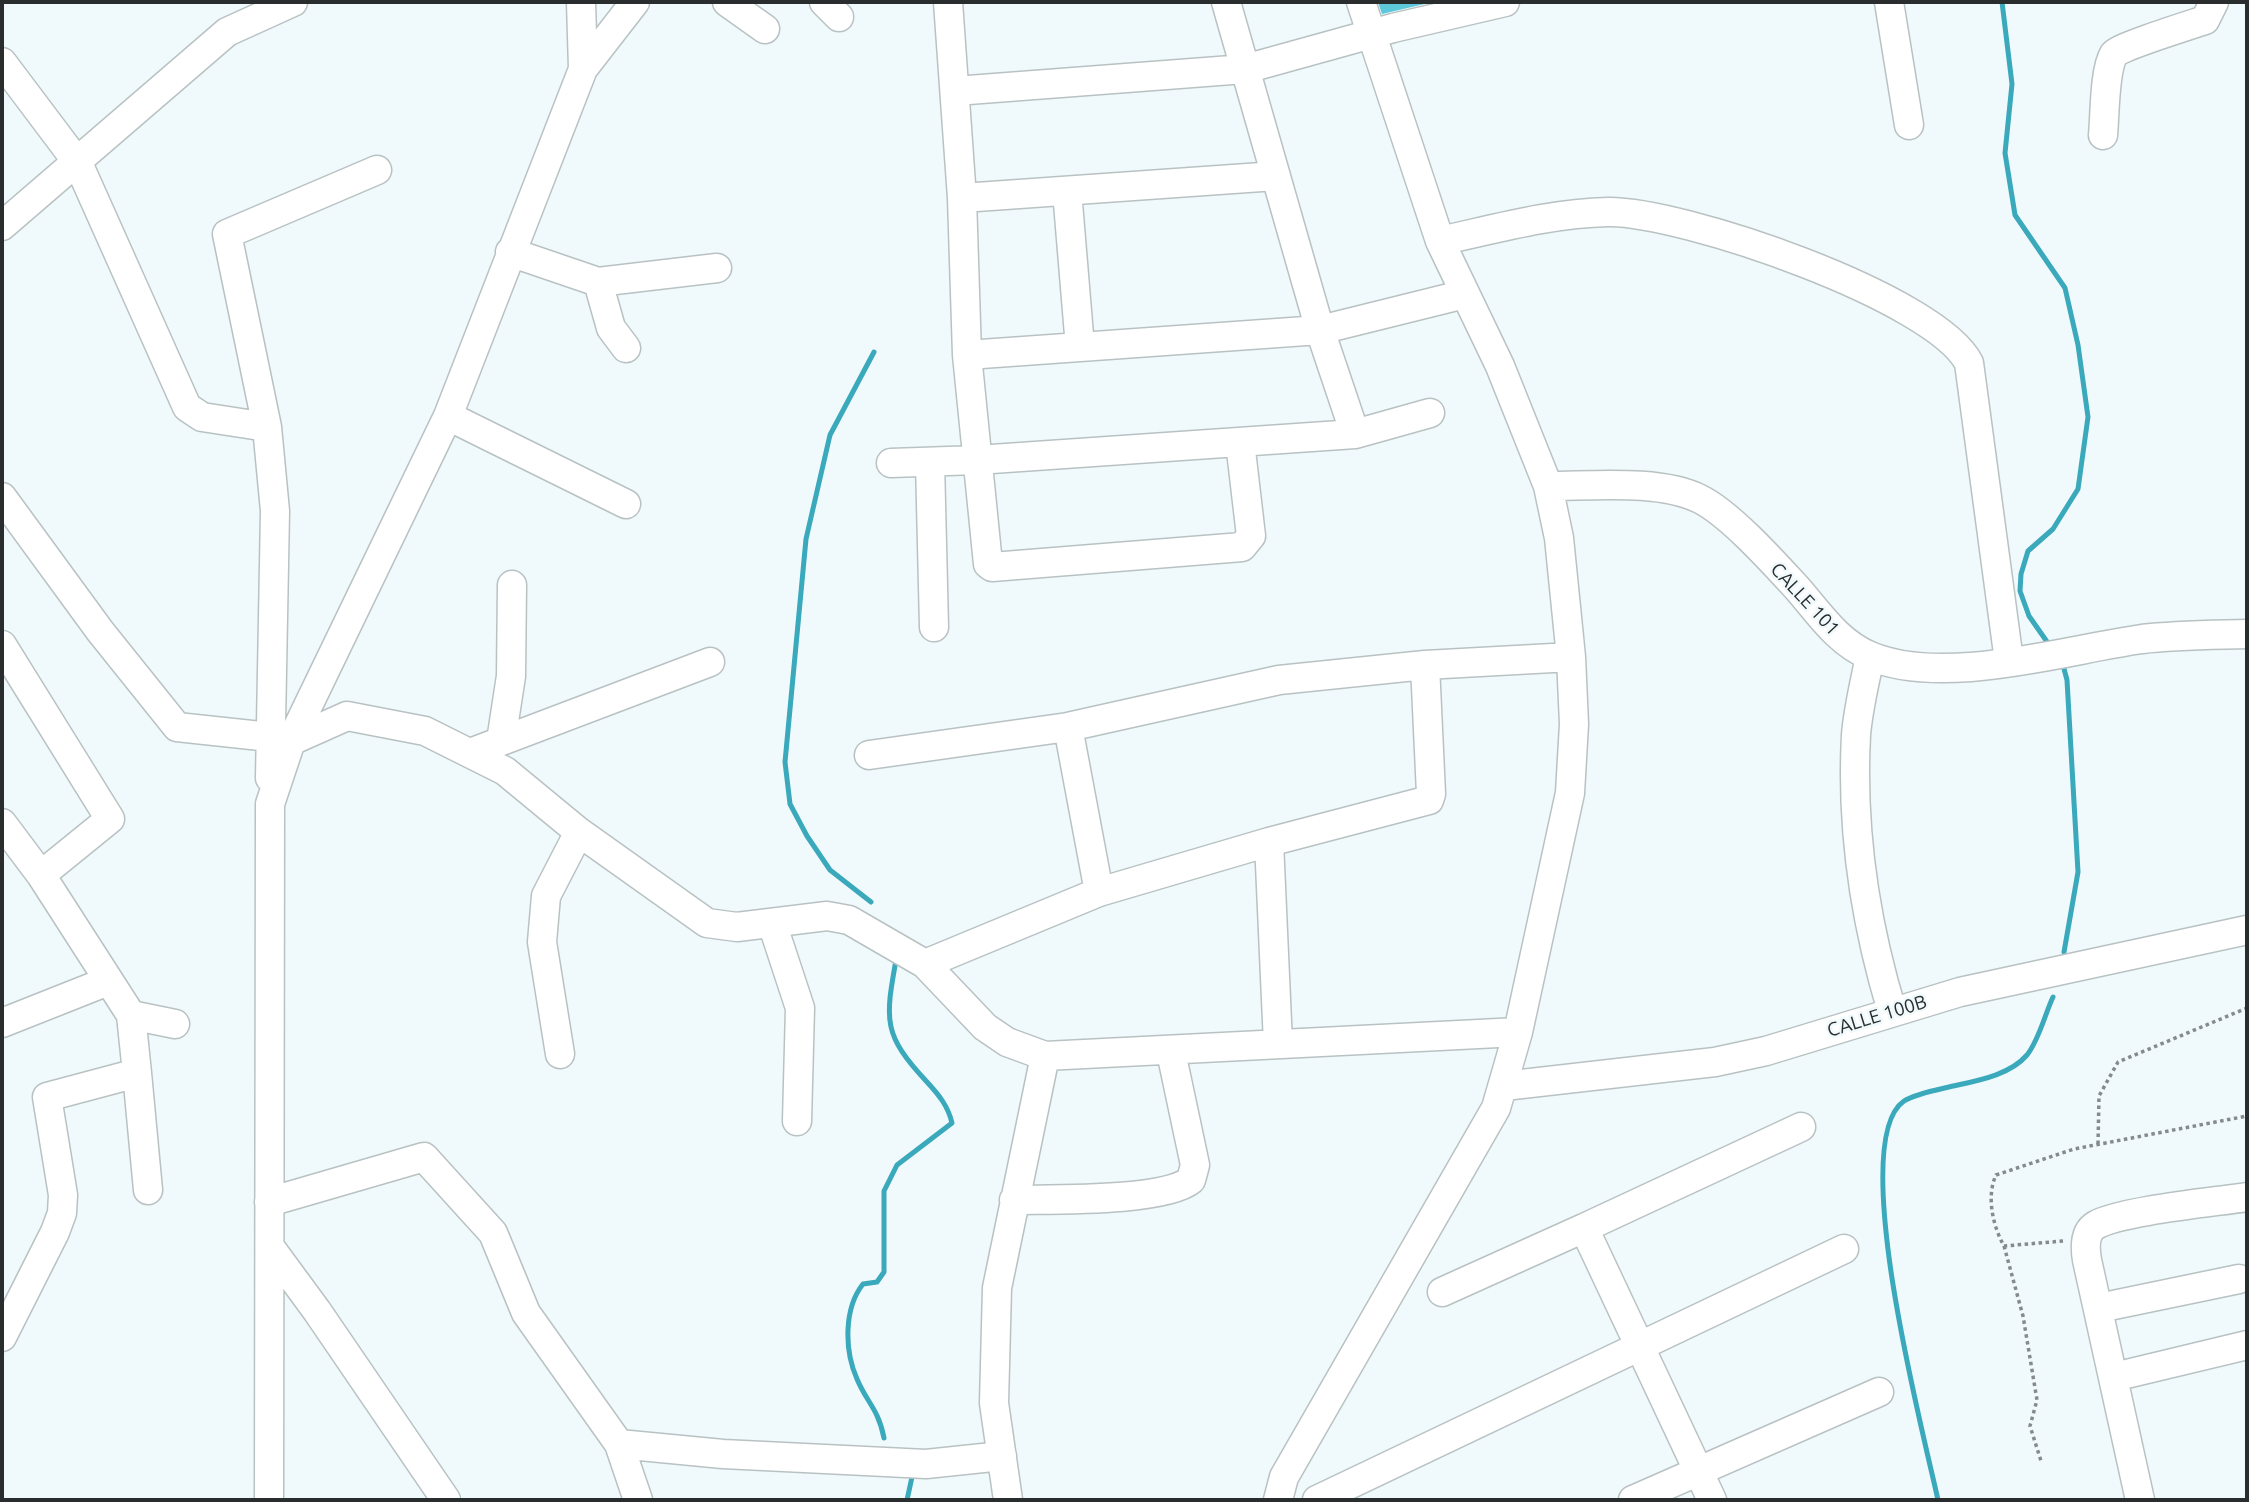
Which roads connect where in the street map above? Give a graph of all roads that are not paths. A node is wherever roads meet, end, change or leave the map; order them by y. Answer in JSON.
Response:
{"nodes":[{"id":1,"x":293,"y":2,"type":"edge"},
{"id":2,"x":581,"y":2,"type":"edge"},
{"id":3,"x":635,"y":2,"type":"edge"},
{"id":4,"x":727,"y":2,"type":"edge"},
{"id":5,"x":947,"y":2,"type":"edge"},
{"id":6,"x":1226,"y":2,"type":"edge"},
{"id":7,"x":1361,"y":2,"type":"edge"},
{"id":8,"x":1504,"y":2,"type":"edge"},
{"id":9,"x":1889,"y":2,"type":"edge"},
{"id":10,"x":2214,"y":2,"type":"edge"},
{"id":11,"x":765,"y":29,"type":"dead end"},
{"id":12,"x":1371,"y":35,"type":"junction"},
{"id":13,"x":2,"y":62,"type":"edge"},
{"id":14,"x":583,"y":69,"type":"junction"},
{"id":15,"x":1245,"y":69,"type":"junction"},
{"id":16,"x":955,"y":91,"type":"junction"},
{"id":17,"x":1909,"y":125,"type":"dead end"},
{"id":18,"x":2103,"y":135,"type":"dead end"},
{"id":19,"x":78,"y":163,"type":"junction"},
{"id":20,"x":377,"y":170,"type":"dead end"},
{"id":21,"x":1276,"y":176,"type":"junction"},
{"id":22,"x":1067,"y":191,"type":"junction"},
{"id":23,"x":962,"y":198,"type":"junction"},
{"id":24,"x":2,"y":226,"type":"edge"},
{"id":25,"x":1440,"y":241,"type":"junction"},
{"id":26,"x":510,"y":252,"type":"junction"},
{"id":27,"x":717,"y":268,"type":"dead end"},
{"id":28,"x":598,"y":282,"type":"junction"},
{"id":29,"x":1465,"y":294,"type":"junction"},
{"id":30,"x":1320,"y":330,"type":"junction"},
{"id":31,"x":1080,"y":347,"type":"junction"},
{"id":32,"x":625,"y":348,"type":"dead end"},
{"id":33,"x":967,"y":355,"type":"junction"},
{"id":34,"x":1430,"y":413,"type":"dead end"},
{"id":35,"x":448,"y":416,"type":"junction"},
{"id":36,"x":267,"y":427,"type":"junction"},
{"id":37,"x":1355,"y":434,"type":"junction"},
{"id":38,"x":1240,"y":442,"type":"junction"},
{"id":39,"x":977,"y":460,"type":"junction"},
{"id":40,"x":930,"y":462,"type":"junction"},
{"id":41,"x":891,"y":463,"type":"dead end"},
{"id":42,"x":1548,"y":486,"type":"junction"},
{"id":43,"x":2,"y":497,"type":"edge"},
{"id":44,"x":626,"y":504,"type":"dead end"},
{"id":45,"x":512,"y":585,"type":"dead end"},
{"id":46,"x":934,"y":626,"type":"dead end"},
{"id":47,"x":2247,"y":634,"type":"edge"},
{"id":48,"x":2,"y":645,"type":"edge"},
{"id":49,"x":1870,"y":656,"type":"junction"},
{"id":50,"x":1571,"y":657,"type":"junction"},
{"id":51,"x":2009,"y":661,"type":"junction"},
{"id":52,"x":710,"y":662,"type":"dead end"},
{"id":53,"x":1425,"y":666,"type":"junction"},
{"id":54,"x":1068,"y":727,"type":"junction"},
{"id":55,"x":281,"y":739,"type":"junction"},
{"id":56,"x":501,"y":741,"type":"junction"},
{"id":57,"x":470,"y":753,"type":"junction"},
{"id":58,"x":869,"y":755,"type":"dead end"},
{"id":59,"x":2,"y":823,"type":"edge"},
{"id":60,"x":579,"y":832,"type":"junction"},
{"id":61,"x":1269,"y":842,"type":"junction"},
{"id":62,"x":41,"y":875,"type":"junction"},
{"id":63,"x":1099,"y":892,"type":"junction"},
{"id":64,"x":772,"y":923,"type":"junction"},
{"id":65,"x":2247,"y":930,"type":"edge"},
{"id":66,"x":925,"y":964,"type":"junction"},
{"id":67,"x":108,"y":981,"type":"junction"},
{"id":68,"x":1892,"y":1011,"type":"junction"},
{"id":69,"x":131,"y":1014,"type":"junction"},
{"id":70,"x":2,"y":1023,"type":"edge"},
{"id":71,"x":175,"y":1024,"type":"dead end"},
{"id":72,"x":1518,"y":1032,"type":"junction"},
{"id":73,"x":1278,"y":1044,"type":"junction"},
{"id":74,"x":1171,"y":1052,"type":"junction"},
{"id":75,"x":561,"y":1054,"type":"dead end"},
{"id":76,"x":1045,"y":1056,"type":"junction"},
{"id":77,"x":137,"y":1073,"type":"junction"},
{"id":78,"x":1504,"y":1086,"type":"junction"},
{"id":79,"x":797,"y":1121,"type":"dead end"},
{"id":80,"x":1801,"y":1127,"type":"dead end"},
{"id":81,"x":148,"y":1190,"type":"dead end"},
{"id":82,"x":2247,"y":1197,"type":"edge"},
{"id":83,"x":1014,"y":1200,"type":"junction"},
{"id":84,"x":270,"y":1202,"type":"junction"},
{"id":85,"x":1584,"y":1228,"type":"junction"},
{"id":86,"x":270,"y":1248,"type":"junction"},
{"id":87,"x":1844,"y":1249,"type":"dead end"},
{"id":88,"x":2239,"y":1279,"type":"dead end"},
{"id":89,"x":12,"y":1287,"type":"edge"},
{"id":90,"x":1442,"y":1292,"type":"dead end"},
{"id":91,"x":2099,"y":1308,"type":"junction"},
{"id":92,"x":2,"y":1337,"type":"edge"},
{"id":93,"x":2247,"y":1345,"type":"edge"},
{"id":94,"x":1639,"y":1348,"type":"junction"},
{"id":95,"x":2114,"y":1377,"type":"junction"},
{"id":96,"x":1879,"y":1392,"type":"dead end"},
{"id":97,"x":619,"y":1444,"type":"junction"},
{"id":98,"x":1003,"y":1456,"type":"junction"},
{"id":99,"x":1698,"y":1472,"type":"junction"},
{"id":100,"x":269,"y":1500,"type":"edge"},
{"id":101,"x":446,"y":1500,"type":"edge"},
{"id":102,"x":638,"y":1500,"type":"edge"},
{"id":103,"x":1008,"y":1500,"type":"edge"},
{"id":104,"x":1278,"y":1500,"type":"edge"},
{"id":105,"x":1317,"y":1500,"type":"edge"},
{"id":106,"x":1633,"y":1500,"type":"edge"},
{"id":107,"x":1712,"y":1500,"type":"edge"},
{"id":108,"x":2140,"y":1500,"type":"edge"}],
"edges":[{"from":1,"to":19,"type":"street"},
{"from":2,"to":14,"type":"street"},
{"from":3,"to":14,"type":"street"},
{"from":4,"to":11,"type":"street"},
{"from":5,"to":16,"type":"street"},
{"from":6,"to":15,"type":"street"},
{"from":7,"to":12,"type":"street"},
{"from":8,"to":12,"type":"street"},
{"from":9,"to":17,"type":"street"},
{"from":10,"to":18,"type":"street"},
{"from":12,"to":15,"type":"street"},
{"from":12,"to":25,"type":"street"},
{"from":13,"to":19,"type":"street"},
{"from":14,"to":26,"type":"street"},
{"from":15,"to":16,"type":"street"},
{"from":15,"to":21,"type":"street"},
{"from":16,"to":23,"type":"street"},
{"from":19,"to":24,"type":"street"},
{"from":19,"to":36,"type":"street"},
{"from":20,"to":36,"type":"street"},
{"from":21,"to":22,"type":"street"},
{"from":21,"to":30,"type":"street"},
{"from":22,"to":23,"type":"street"},
{"from":22,"to":31,"type":"street"},
{"from":23,"to":33,"type":"street"},
{"from":25,"to":29,"type":"street"},
{"from":25,"to":51,"type":"street"},
{"from":26,"to":28,"type":"street"},
{"from":26,"to":35,"type":"street"},
{"from":27,"to":28,"type":"street"},
{"from":28,"to":32,"type":"street"},
{"from":29,"to":30,"type":"street"},
{"from":29,"to":42,"type":"street"},
{"from":30,"to":31,"type":"street"},
{"from":30,"to":37,"type":"street"},
{"from":31,"to":33,"type":"street"},
{"from":33,"to":39,"type":"street"},
{"from":34,"to":37,"type":"street"},
{"from":35,"to":44,"type":"street"},
{"from":35,"to":55,"type":"street"},
{"from":36,"to":55,"type":"street"},
{"from":37,"to":38,"type":"street"},
{"from":38,"to":39,"type":"street"},
{"from":38,"to":39,"type":"street"},
{"from":39,"to":40,"type":"street"},
{"from":40,"to":41,"type":"street"},
{"from":40,"to":46,"type":"street"},
{"from":42,"to":49,"type":"street","name":"CALLE 101"},
{"from":42,"to":50,"type":"street"},
{"from":43,"to":55,"type":"street"},
{"from":45,"to":56,"type":"street"},
{"from":47,"to":51,"type":"street","name":"CALLE 101"},
{"from":48,"to":62,"type":"street"},
{"from":49,"to":51,"type":"street","name":"CALLE 101"},
{"from":49,"to":68,"type":"street"},
{"from":50,"to":53,"type":"street"},
{"from":50,"to":72,"type":"street"},
{"from":52,"to":56,"type":"street"},
{"from":53,"to":54,"type":"street"},
{"from":53,"to":61,"type":"street"},
{"from":54,"to":58,"type":"street"},
{"from":54,"to":63,"type":"street"},
{"from":55,"to":57,"type":"street"},
{"from":55,"to":84,"type":"street"},
{"from":56,"to":57,"type":"street"},
{"from":57,"to":60,"type":"street"},
{"from":59,"to":62,"type":"street"},
{"from":60,"to":64,"type":"street"},
{"from":60,"to":75,"type":"street"},
{"from":61,"to":63,"type":"street"},
{"from":61,"to":73,"type":"street"},
{"from":62,"to":67,"type":"street"},
{"from":63,"to":66,"type":"street"},
{"from":64,"to":66,"type":"street"},
{"from":64,"to":79,"type":"street"},
{"from":65,"to":68,"type":"street","name":"CALLE 100B"},
{"from":66,"to":76,"type":"street"},
{"from":67,"to":69,"type":"street"},
{"from":67,"to":70,"type":"street"},
{"from":68,"to":78,"type":"street","name":"CALLE 100B"},
{"from":69,"to":71,"type":"street"},
{"from":69,"to":77,"type":"street"},
{"from":72,"to":73,"type":"street"},
{"from":72,"to":78,"type":"street"},
{"from":73,"to":74,"type":"street"},
{"from":74,"to":76,"type":"street"},
{"from":74,"to":83,"type":"street"},
{"from":76,"to":83,"type":"street"},
{"from":77,"to":81,"type":"street"},
{"from":77,"to":89,"type":"street"},
{"from":78,"to":104,"type":"street"},
{"from":80,"to":85,"type":"street"},
{"from":82,"to":91,"type":"street"},
{"from":83,"to":98,"type":"street"},
{"from":84,"to":86,"type":"street"},
{"from":84,"to":97,"type":"street"},
{"from":85,"to":90,"type":"street"},
{"from":85,"to":94,"type":"street"},
{"from":86,"to":100,"type":"street"},
{"from":86,"to":101,"type":"street"},
{"from":87,"to":94,"type":"street"},
{"from":88,"to":91,"type":"street"},
{"from":89,"to":92,"type":"street"},
{"from":91,"to":95,"type":"street"},
{"from":93,"to":95,"type":"street"},
{"from":94,"to":99,"type":"street"},
{"from":94,"to":105,"type":"street"},
{"from":95,"to":108,"type":"street"},
{"from":96,"to":99,"type":"street"},
{"from":97,"to":98,"type":"street"},
{"from":97,"to":102,"type":"street"},
{"from":98,"to":103,"type":"street"},
{"from":99,"to":106,"type":"street"},
{"from":99,"to":107,"type":"street"}]}
